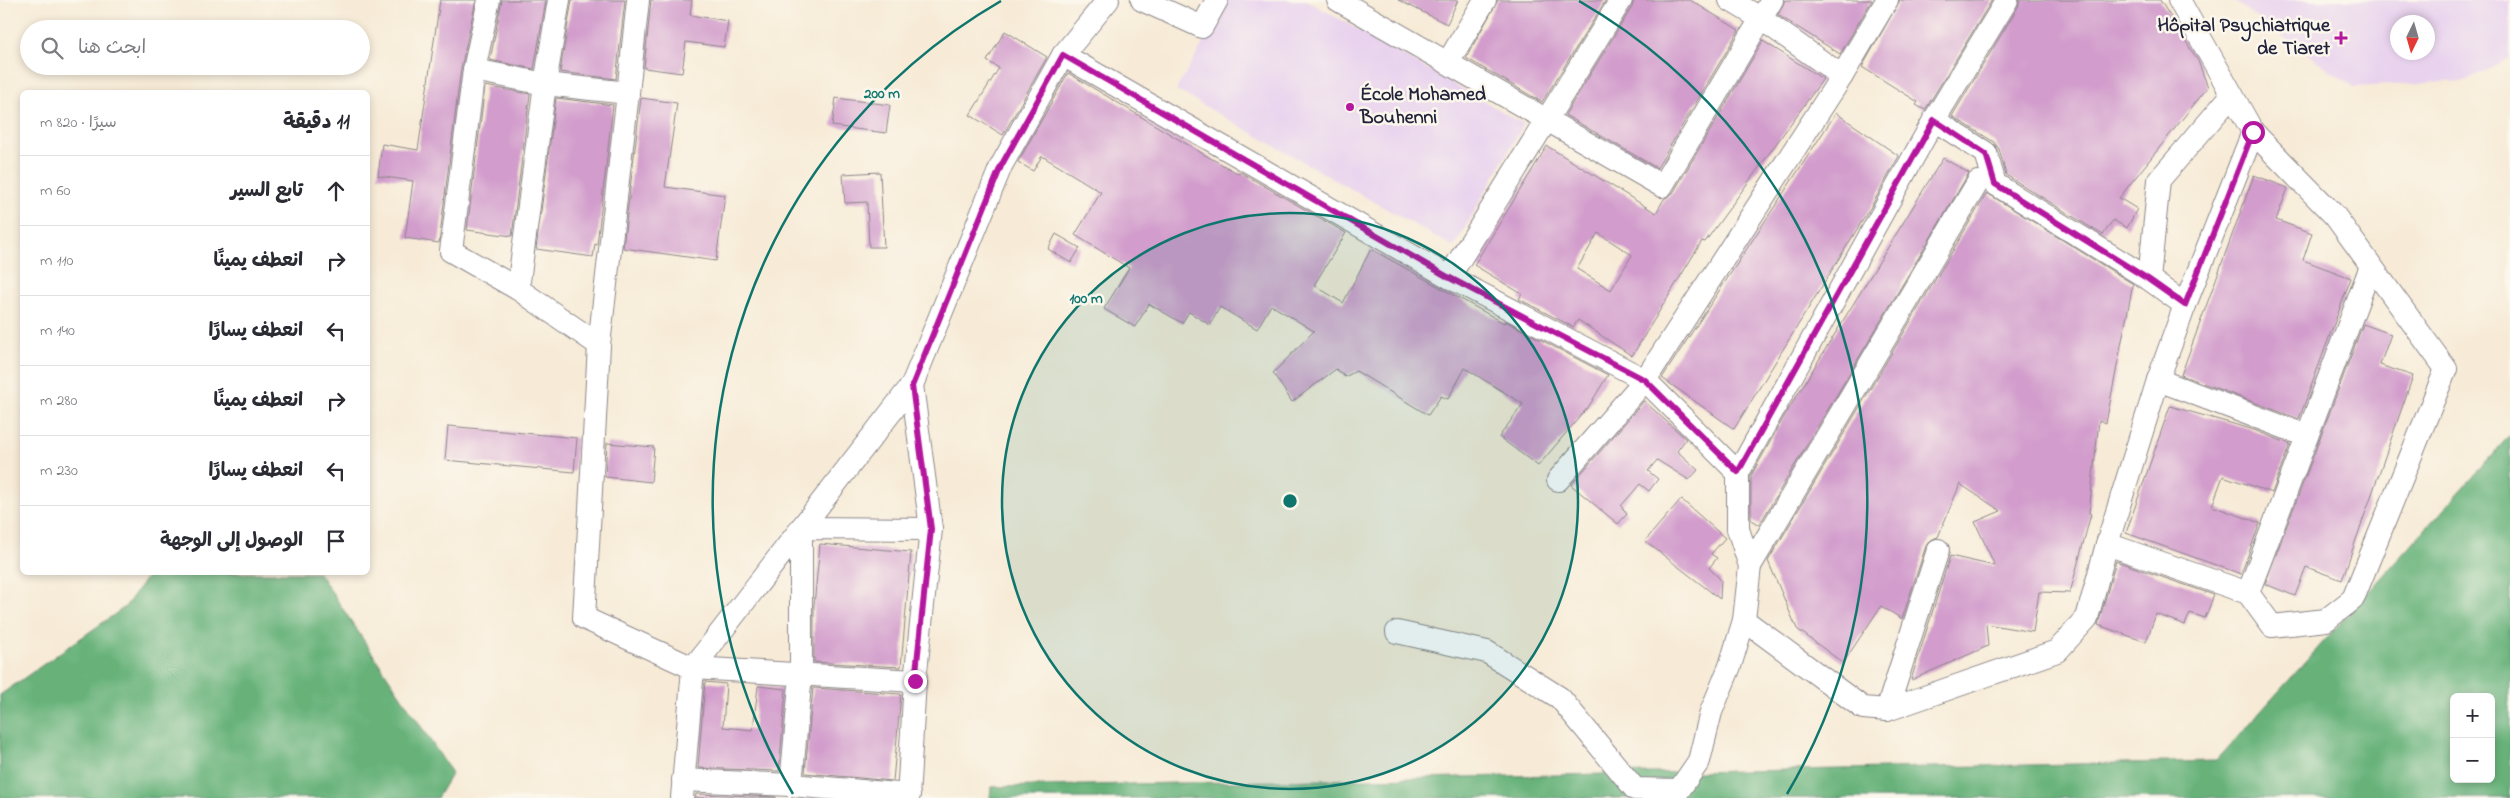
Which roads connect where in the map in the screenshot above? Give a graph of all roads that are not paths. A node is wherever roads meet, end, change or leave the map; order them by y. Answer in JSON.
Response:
{"nodes":[{"id":1,"x":489,"y":0,"type":"edge"},
{"id":2,"x":559,"y":0,"type":"edge"},
{"id":3,"x":638,"y":0,"type":"edge"},
{"id":4,"x":1108,"y":0,"type":"edge"},
{"id":5,"x":1142,"y":0,"type":"edge"},
{"id":6,"x":1217,"y":0,"type":"edge"},
{"id":7,"x":1338,"y":0,"type":"edge"},
{"id":8,"x":1485,"y":0,"type":"edge"},
{"id":9,"x":1621,"y":0,"type":"edge"},
{"id":10,"x":1730,"y":0,"type":"edge"},
{"id":11,"x":1887,"y":0,"type":"edge"},
{"id":12,"x":2007,"y":0,"type":"edge"},
{"id":13,"x":2179,"y":0,"type":"edge"},
{"id":14,"x":1766,"y":9,"type":"edge"},
{"id":15,"x":1063,"y":55,"type":"junction"},
{"id":16,"x":1448,"y":62,"type":"junction"},
{"id":17,"x":474,"y":70,"type":"junction"},
{"id":18,"x":1842,"y":76,"type":"junction"},
{"id":19,"x":545,"y":84,"type":"junction"},
{"id":20,"x":628,"y":93,"type":"junction"},
{"id":21,"x":2232,"y":95,"type":"junction"},
{"id":22,"x":1546,"y":119,"type":"junction"},
{"id":23,"x":1934,"y":120,"type":"junction"},
{"id":24,"x":2253,"y":132,"type":"junction"},
{"id":25,"x":1978,"y":182,"type":"dead end"},
{"id":26,"x":2371,"y":266,"type":"junction"},
{"id":27,"x":1448,"y":277,"type":"junction"},
{"id":28,"x":2148,"y":279,"type":"junction"},
{"id":29,"x":518,"y":289,"type":"junction"},
{"id":30,"x":2185,"y":305,"type":"junction"},
{"id":31,"x":599,"y":345,"type":"junction"},
{"id":32,"x":1645,"y":380,"type":"junction"},
{"id":33,"x":2158,"y":380,"type":"junction"},
{"id":34,"x":912,"y":386,"type":"junction"},
{"id":35,"x":2306,"y":436,"type":"junction"},
{"id":36,"x":1738,"y":472,"type":"junction"},
{"id":37,"x":1558,"y":480,"type":"dead end"},
{"id":38,"x":801,"y":528,"type":"junction"},
{"id":39,"x":931,"y":529,"type":"junction"},
{"id":40,"x":2107,"y":544,"type":"junction"},
{"id":41,"x":1938,"y":550,"type":"dead end"},
{"id":42,"x":1750,"y":566,"type":"junction"},
{"id":43,"x":2248,"y":593,"type":"junction"},
{"id":44,"x":1744,"y":620,"type":"junction"},
{"id":45,"x":1397,"y":632,"type":"dead end"},
{"id":46,"x":693,"y":668,"type":"junction"},
{"id":47,"x":801,"y":674,"type":"junction"},
{"id":48,"x":915,"y":681,"type":"junction"},
{"id":49,"x":1888,"y":710,"type":"junction"},
{"id":50,"x":791,"y":785,"type":"junction"},
{"id":51,"x":683,"y":789,"type":"edge"},
{"id":52,"x":757,"y":791,"type":"edge"},
{"id":53,"x":841,"y":793,"type":"edge"},
{"id":54,"x":908,"y":796,"type":"edge"}],
"edges":[{"from":1,"to":17,"type":"street"},
{"from":2,"to":19,"type":"street"},
{"from":3,"to":20,"type":"street"},
{"from":4,"to":15,"type":"street"},
{"from":5,"to":6,"type":"street"},
{"from":7,"to":16,"type":"street"},
{"from":8,"to":16,"type":"street"},
{"from":9,"to":22,"type":"street"},
{"from":10,"to":14,"type":"street"},
{"from":11,"to":18,"type":"street"},
{"from":12,"to":23,"type":"street"},
{"from":13,"to":21,"type":"street"},
{"from":14,"to":18,"type":"street"},
{"from":14,"to":22,"type":"street"},
{"from":15,"to":27,"type":"street"},
{"from":15,"to":34,"type":"street"},
{"from":16,"to":22,"type":"street"},
{"from":17,"to":19,"type":"street"},
{"from":17,"to":29,"type":"street"},
{"from":18,"to":32,"type":"street"},
{"from":19,"to":20,"type":"street"},
{"from":19,"to":29,"type":"street"},
{"from":20,"to":31,"type":"street"},
{"from":21,"to":24,"type":"street"},
{"from":21,"to":28,"type":"street"},
{"from":22,"to":27,"type":"street"},
{"from":23,"to":28,"type":"street"},
{"from":23,"to":36,"type":"street"},
{"from":24,"to":26,"type":"street"},
{"from":24,"to":30,"type":"street"},
{"from":25,"to":42,"type":"street"},
{"from":26,"to":35,"type":"street"},
{"from":26,"to":43,"type":"street"},
{"from":27,"to":32,"type":"street"},
{"from":28,"to":30,"type":"street"},
{"from":29,"to":31,"type":"street"},
{"from":30,"to":33,"type":"street"},
{"from":31,"to":46,"type":"street"},
{"from":32,"to":36,"type":"street"},
{"from":32,"to":37,"type":"street"},
{"from":33,"to":35,"type":"street"},
{"from":33,"to":40,"type":"street"},
{"from":34,"to":38,"type":"street"},
{"from":34,"to":39,"type":"street"},
{"from":35,"to":43,"type":"street"},
{"from":36,"to":42,"type":"street"},
{"from":38,"to":39,"type":"street"},
{"from":38,"to":46,"type":"street"},
{"from":38,"to":47,"type":"street"},
{"from":39,"to":48,"type":"street"},
{"from":40,"to":43,"type":"street"},
{"from":40,"to":49,"type":"street"},
{"from":41,"to":49,"type":"street"},
{"from":42,"to":44,"type":"street"},
{"from":44,"to":45,"type":"street"},
{"from":44,"to":49,"type":"street"},
{"from":46,"to":47,"type":"street"},
{"from":46,"to":51,"type":"street"},
{"from":47,"to":48,"type":"street"},
{"from":47,"to":50,"type":"street"},
{"from":48,"to":54,"type":"street"},
{"from":50,"to":52,"type":"street"},
{"from":50,"to":53,"type":"street"},
{"from":51,"to":52,"type":"street"},
{"from":53,"to":54,"type":"street"}]}
